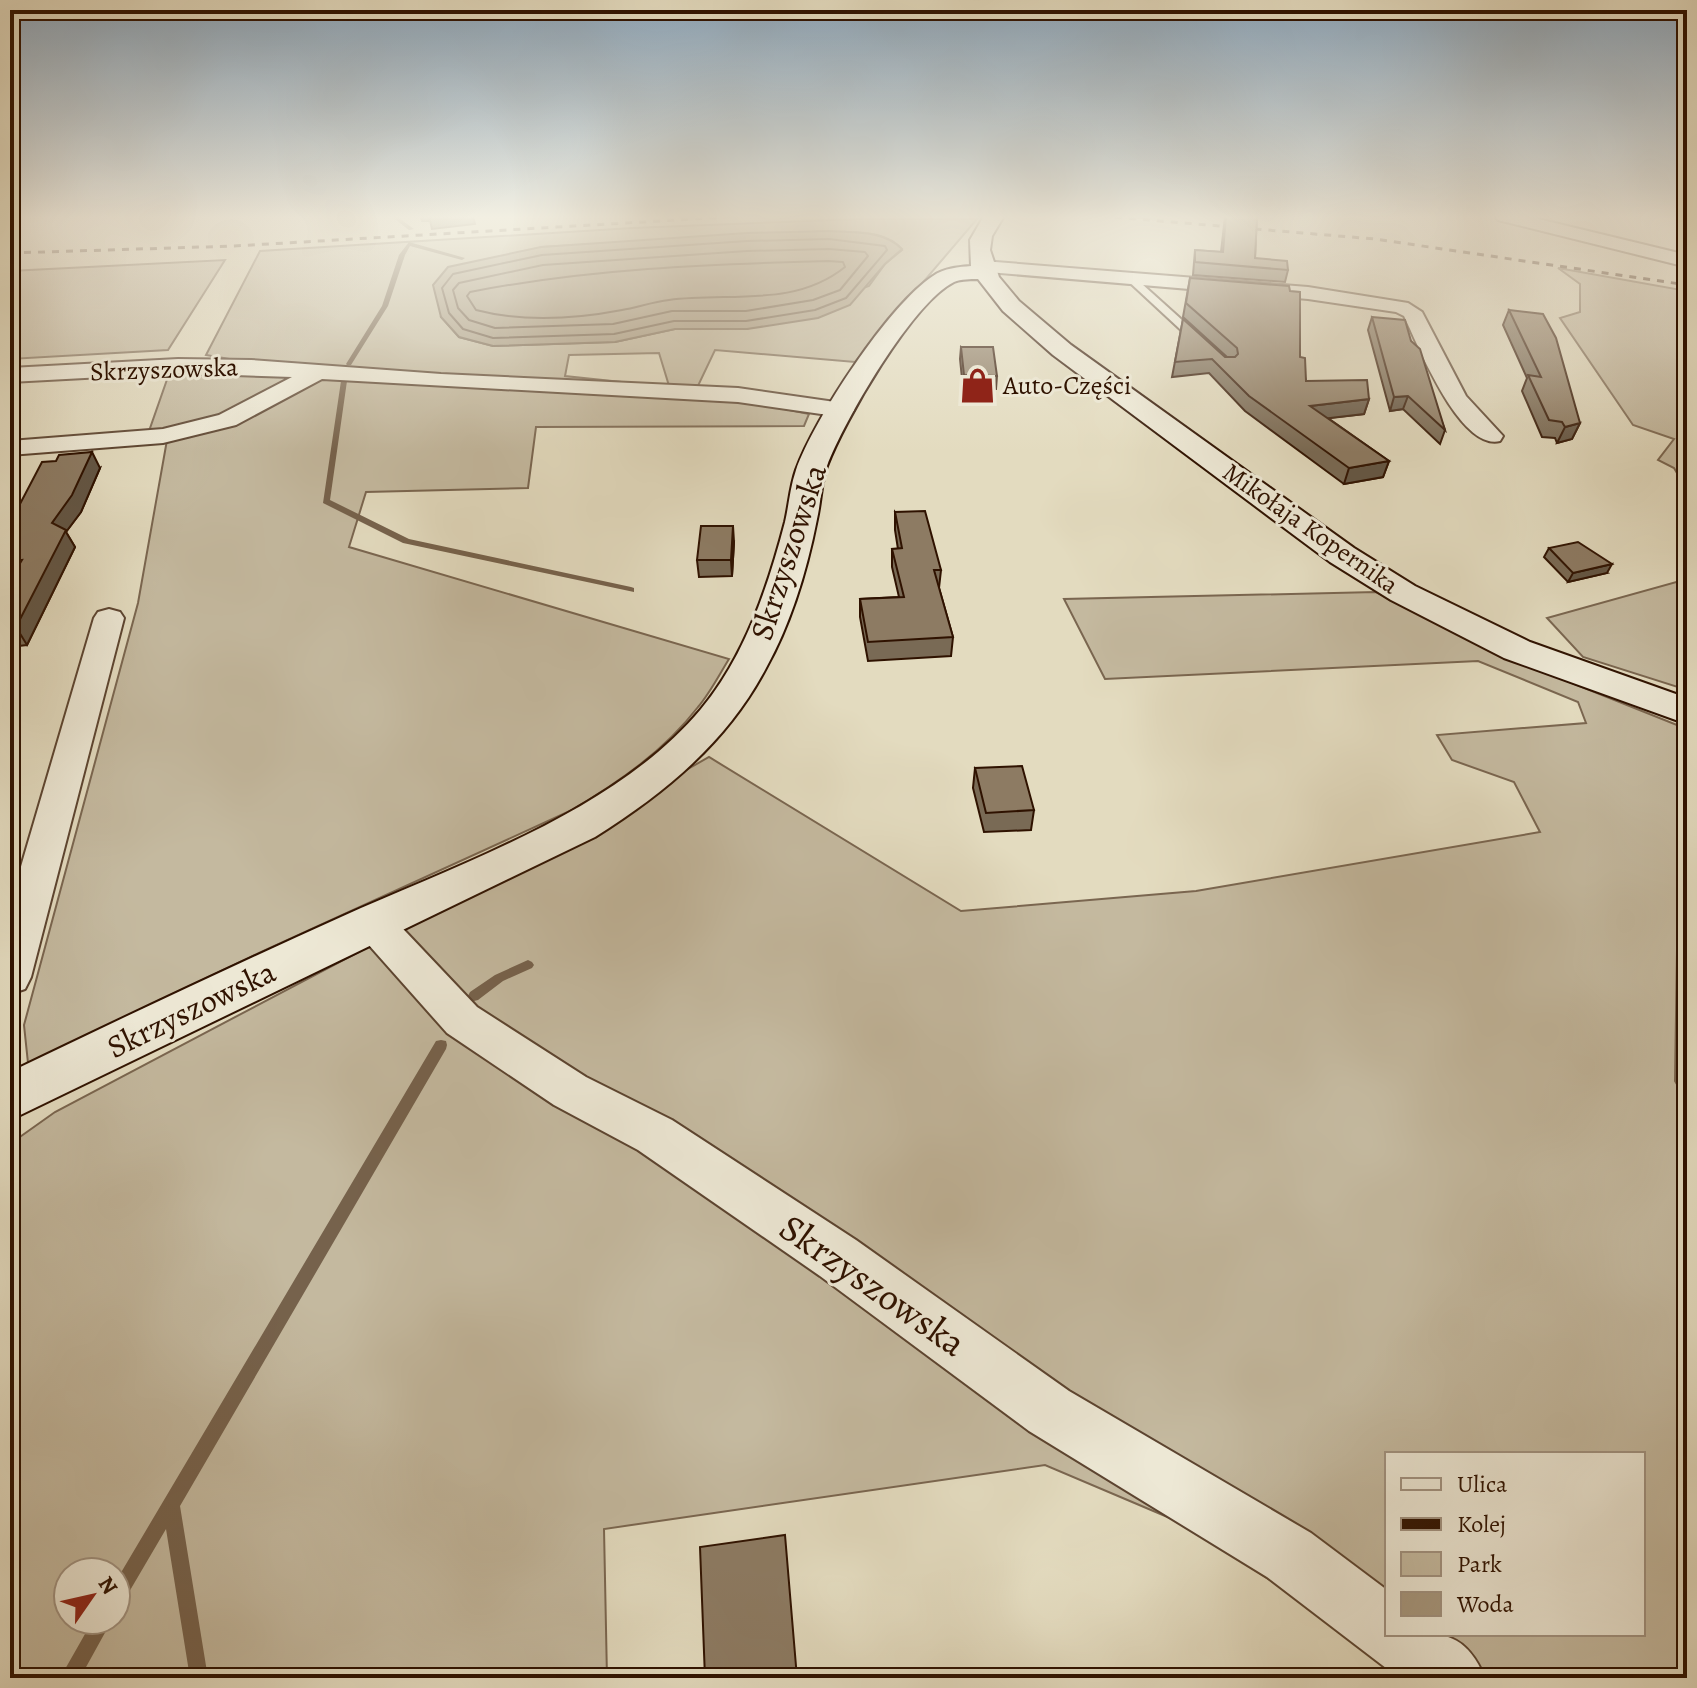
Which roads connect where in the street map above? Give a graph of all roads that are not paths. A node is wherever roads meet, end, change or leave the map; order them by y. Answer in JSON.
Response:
{"nodes":[{"id":1,"x":927,"y":295,"type":"edge"},
{"id":2,"x":1005,"y":295,"type":"edge"},
{"id":3,"x":1149,"y":295,"type":"edge"},
{"id":4,"x":1320,"y":295,"type":"edge"},
{"id":5,"x":1206,"y":347,"type":"edge"},
{"id":6,"x":318,"y":372,"type":"junction"},
{"id":7,"x":10,"y":375,"type":"edge"},
{"id":8,"x":842,"y":410,"type":"junction"},
{"id":9,"x":1491,"y":436,"type":"dead end"},
{"id":10,"x":10,"y":448,"type":"edge"},
{"id":11,"x":109,"y":618,"type":"dead end"},
{"id":12,"x":1687,"y":712,"type":"edge"},
{"id":13,"x":374,"y":924,"type":"junction"},
{"id":14,"x":10,"y":977,"type":"edge"},
{"id":15,"x":10,"y":1097,"type":"edge"},
{"id":16,"x":1385,"y":1627,"type":"edge"},
{"id":17,"x":1397,"y":1636,"type":"edge"},
{"id":18,"x":1452,"y":1678,"type":"edge"}],
"edges":[{"from":1,"to":8,"type":"street","name":"Skrzyszowska"},
{"from":2,"to":12,"type":"street","name":"Mikołaja Kopernika"},
{"from":3,"to":5,"type":"lane"},
{"from":4,"to":9,"type":"street"},
{"from":6,"to":7,"type":"street","name":"Skrzyszowska"},
{"from":6,"to":8,"type":"street","name":"Skrzyszowska"},
{"from":6,"to":10,"type":"street","name":"Skrzyszowska"},
{"from":8,"to":13,"type":"street","name":"Skrzyszowska"},
{"from":11,"to":14,"type":"street"},
{"from":13,"to":15,"type":"street","name":"Skrzyszowska"},
{"from":13,"to":16,"type":"street","name":"Skrzyszowska"},
{"from":17,"to":18,"type":"street"}]}
